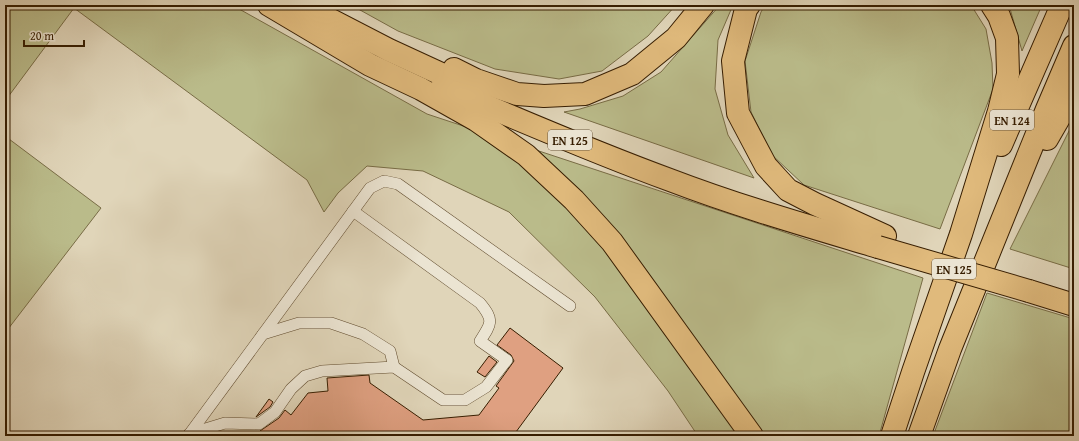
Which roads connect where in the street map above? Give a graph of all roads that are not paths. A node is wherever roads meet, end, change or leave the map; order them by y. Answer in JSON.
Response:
{"nodes":[{"id":1,"x":269,"y":5,"type":"edge"},
{"id":2,"x":274,"y":5,"type":"edge"},
{"id":3,"x":302,"y":5,"type":"edge"},
{"id":4,"x":332,"y":5,"type":"edge"},
{"id":5,"x":703,"y":5,"type":"edge"},
{"id":6,"x":749,"y":5,"type":"edge"},
{"id":7,"x":992,"y":5,"type":"edge"},
{"id":8,"x":1062,"y":5,"type":"edge"},
{"id":9,"x":1074,"y":46,"type":"edge"},
{"id":10,"x":1074,"y":92,"type":"edge"},
{"id":11,"x":353,"y":211,"type":"junction"},
{"id":12,"x":961,"y":234,"type":"junction"},
{"id":13,"x":997,"y":234,"type":"junction"},
{"id":14,"x":882,"y":241,"type":"junction"},
{"id":15,"x":1031,"y":286,"type":"junction"},
{"id":16,"x":1074,"y":293,"type":"edge"},
{"id":17,"x":1074,"y":305,"type":"edge"},
{"id":18,"x":570,"y":306,"type":"dead end"},
{"id":19,"x":263,"y":334,"type":"junction"},
{"id":20,"x":394,"y":367,"type":"junction"},
{"id":21,"x":189,"y":435,"type":"edge"},
{"id":22,"x":752,"y":436,"type":"edge"},
{"id":23,"x":892,"y":436,"type":"edge"},
{"id":24,"x":919,"y":436,"type":"edge"}],
"edges":[{"from":1,"to":22,"type":"main road"},
{"from":2,"to":14,"type":"main road","number":"EN 125"},
{"from":3,"to":14,"type":"main road","number":"EN 125"},
{"from":4,"to":5,"type":"main road"},
{"from":6,"to":14,"type":"main road"},
{"from":7,"to":12,"type":"main road"},
{"from":8,"to":12,"type":"main road","number":"EN 124"},
{"from":9,"to":13,"type":"main road","number":"EN 124"},
{"from":10,"to":13,"type":"main road"},
{"from":11,"to":18,"type":"lane"},
{"from":11,"to":19,"type":"lane"},
{"from":11,"to":20,"type":"lane"},
{"from":12,"to":23,"type":"main road","number":"EN 124"},
{"from":13,"to":24,"type":"main road","number":"EN 124"},
{"from":14,"to":15,"type":"main road","number":"EN 125"},
{"from":15,"to":16,"type":"main road","number":"EN 125"},
{"from":15,"to":17,"type":"main road","number":"EN 125"},
{"from":19,"to":20,"type":"lane"},
{"from":19,"to":21,"type":"lane"},
{"from":20,"to":21,"type":"lane"}]}
